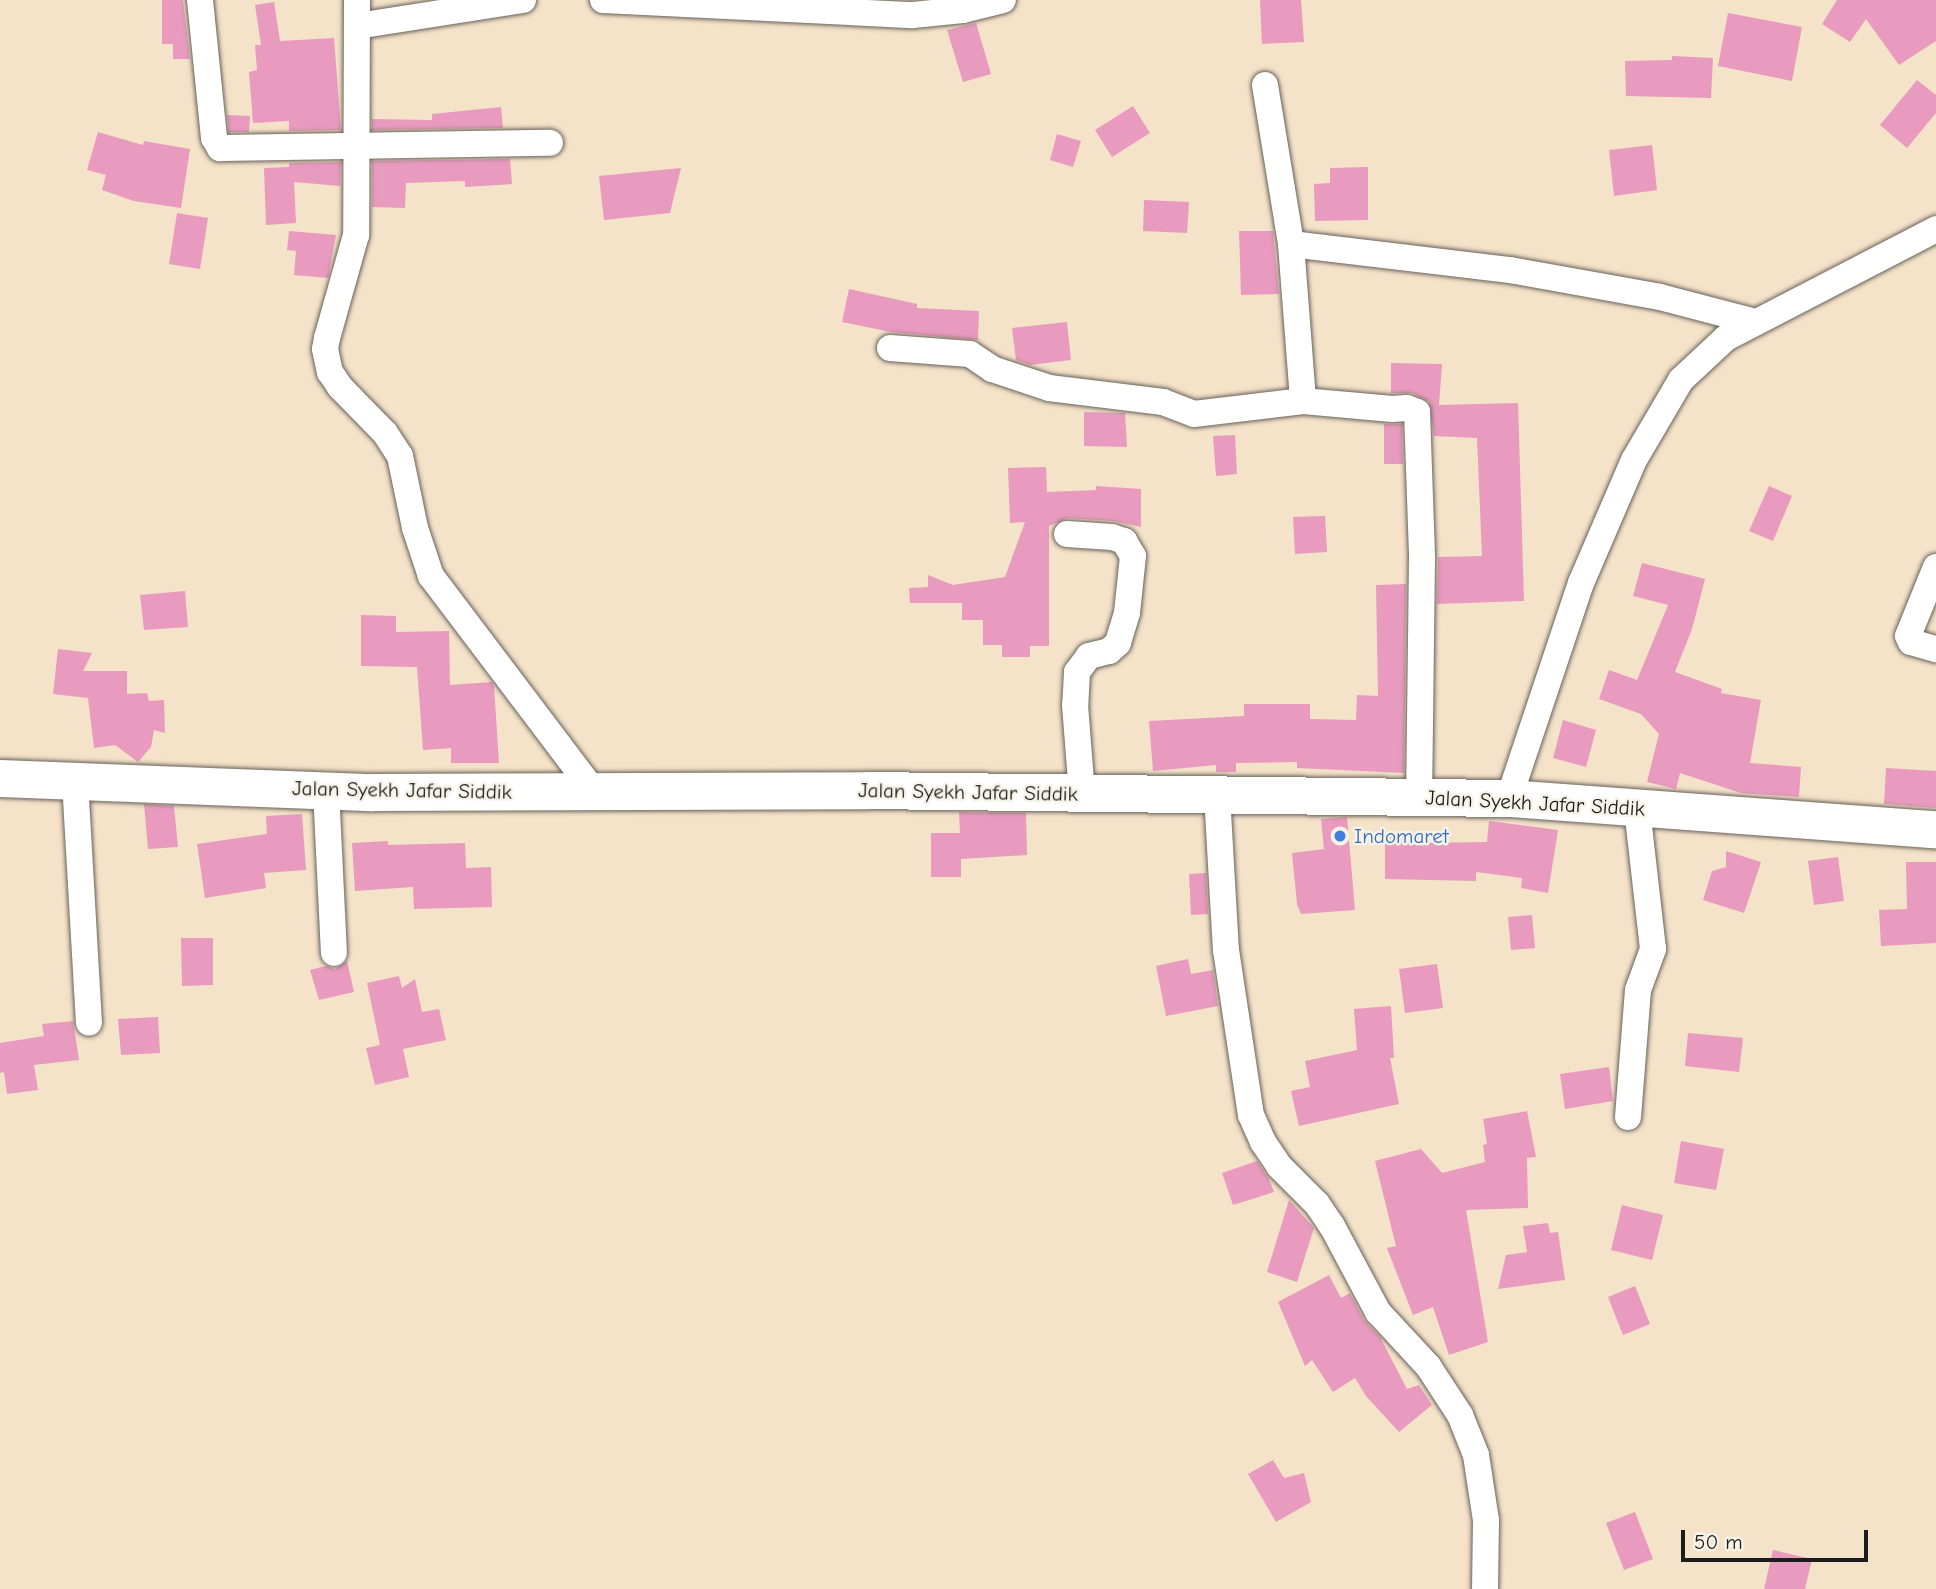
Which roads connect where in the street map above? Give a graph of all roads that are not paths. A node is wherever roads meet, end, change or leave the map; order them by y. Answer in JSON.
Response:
{"nodes":[{"id":1,"x":200,"y":0,"type":"edge"},
{"id":2,"x":523,"y":0,"type":"edge"},
{"id":3,"x":603,"y":0,"type":"edge"},
{"id":4,"x":1003,"y":0,"type":"edge"},
{"id":5,"x":357,"y":13,"type":"edge"},
{"id":6,"x":1265,"y":85,"type":"dead end"},
{"id":7,"x":550,"y":142,"type":"dead end"},
{"id":8,"x":356,"y":147,"type":"junction"},
{"id":9,"x":1936,"y":229,"type":"edge"},
{"id":10,"x":1291,"y":244,"type":"junction"},
{"id":11,"x":1755,"y":322,"type":"junction"},
{"id":12,"x":890,"y":348,"type":"dead end"},
{"id":13,"x":1303,"y":401,"type":"junction"},
{"id":14,"x":1068,"y":534,"type":"dead end"},
{"id":15,"x":1936,"y":567,"type":"edge"},
{"id":16,"x":1936,"y":649,"type":"edge"},
{"id":17,"x":0,"y":778,"type":"edge"},
{"id":18,"x":75,"y":780,"type":"junction"},
{"id":19,"x":326,"y":790,"type":"junction"},
{"id":20,"x":595,"y":793,"type":"junction"},
{"id":21,"x":1082,"y":793,"type":"junction"},
{"id":22,"x":1217,"y":795,"type":"junction"},
{"id":23,"x":1419,"y":797,"type":"junction"},
{"id":24,"x":1509,"y":798,"type":"junction"},
{"id":25,"x":1637,"y":808,"type":"junction"},
{"id":26,"x":1936,"y":829,"type":"edge"},
{"id":27,"x":334,"y":954,"type":"dead end"},
{"id":28,"x":89,"y":1023,"type":"dead end"},
{"id":29,"x":1628,"y":1117,"type":"dead end"},
{"id":30,"x":1485,"y":1589,"type":"edge"}],
"edges":[{"from":1,"to":8,"type":"street"},
{"from":2,"to":5,"type":"street"},
{"from":3,"to":4,"type":"street"},
{"from":5,"to":8,"type":"street"},
{"from":6,"to":10,"type":"street"},
{"from":7,"to":8,"type":"street"},
{"from":8,"to":20,"type":"street"},
{"from":9,"to":11,"type":"street"},
{"from":10,"to":11,"type":"street"},
{"from":10,"to":13,"type":"street"},
{"from":11,"to":24,"type":"street"},
{"from":12,"to":13,"type":"street"},
{"from":13,"to":23,"type":"street"},
{"from":14,"to":21,"type":"street"},
{"from":15,"to":16,"type":"street"},
{"from":17,"to":18,"type":"main road","name":"Jalan Syekh Jafar Siddik"},
{"from":18,"to":19,"type":"main road","name":"Jalan Syekh Jafar Siddik"},
{"from":18,"to":28,"type":"street"},
{"from":19,"to":20,"type":"main road","name":"Jalan Syekh Jafar Siddik"},
{"from":19,"to":27,"type":"street"},
{"from":20,"to":21,"type":"main road","name":"Jalan Syekh Jafar Siddik"},
{"from":21,"to":22,"type":"main road","name":"Jalan Syekh Jafar Siddik"},
{"from":22,"to":23,"type":"main road","name":"Jalan Syekh Jafar Siddik"},
{"from":22,"to":30,"type":"street"},
{"from":23,"to":24,"type":"main road","name":"Jalan Syekh Jafar Siddik"},
{"from":24,"to":25,"type":"main road","name":"Jalan Syekh Jafar Siddik"},
{"from":25,"to":26,"type":"main road","name":"Jalan Syekh Jafar Siddik"},
{"from":25,"to":29,"type":"street"}]}
